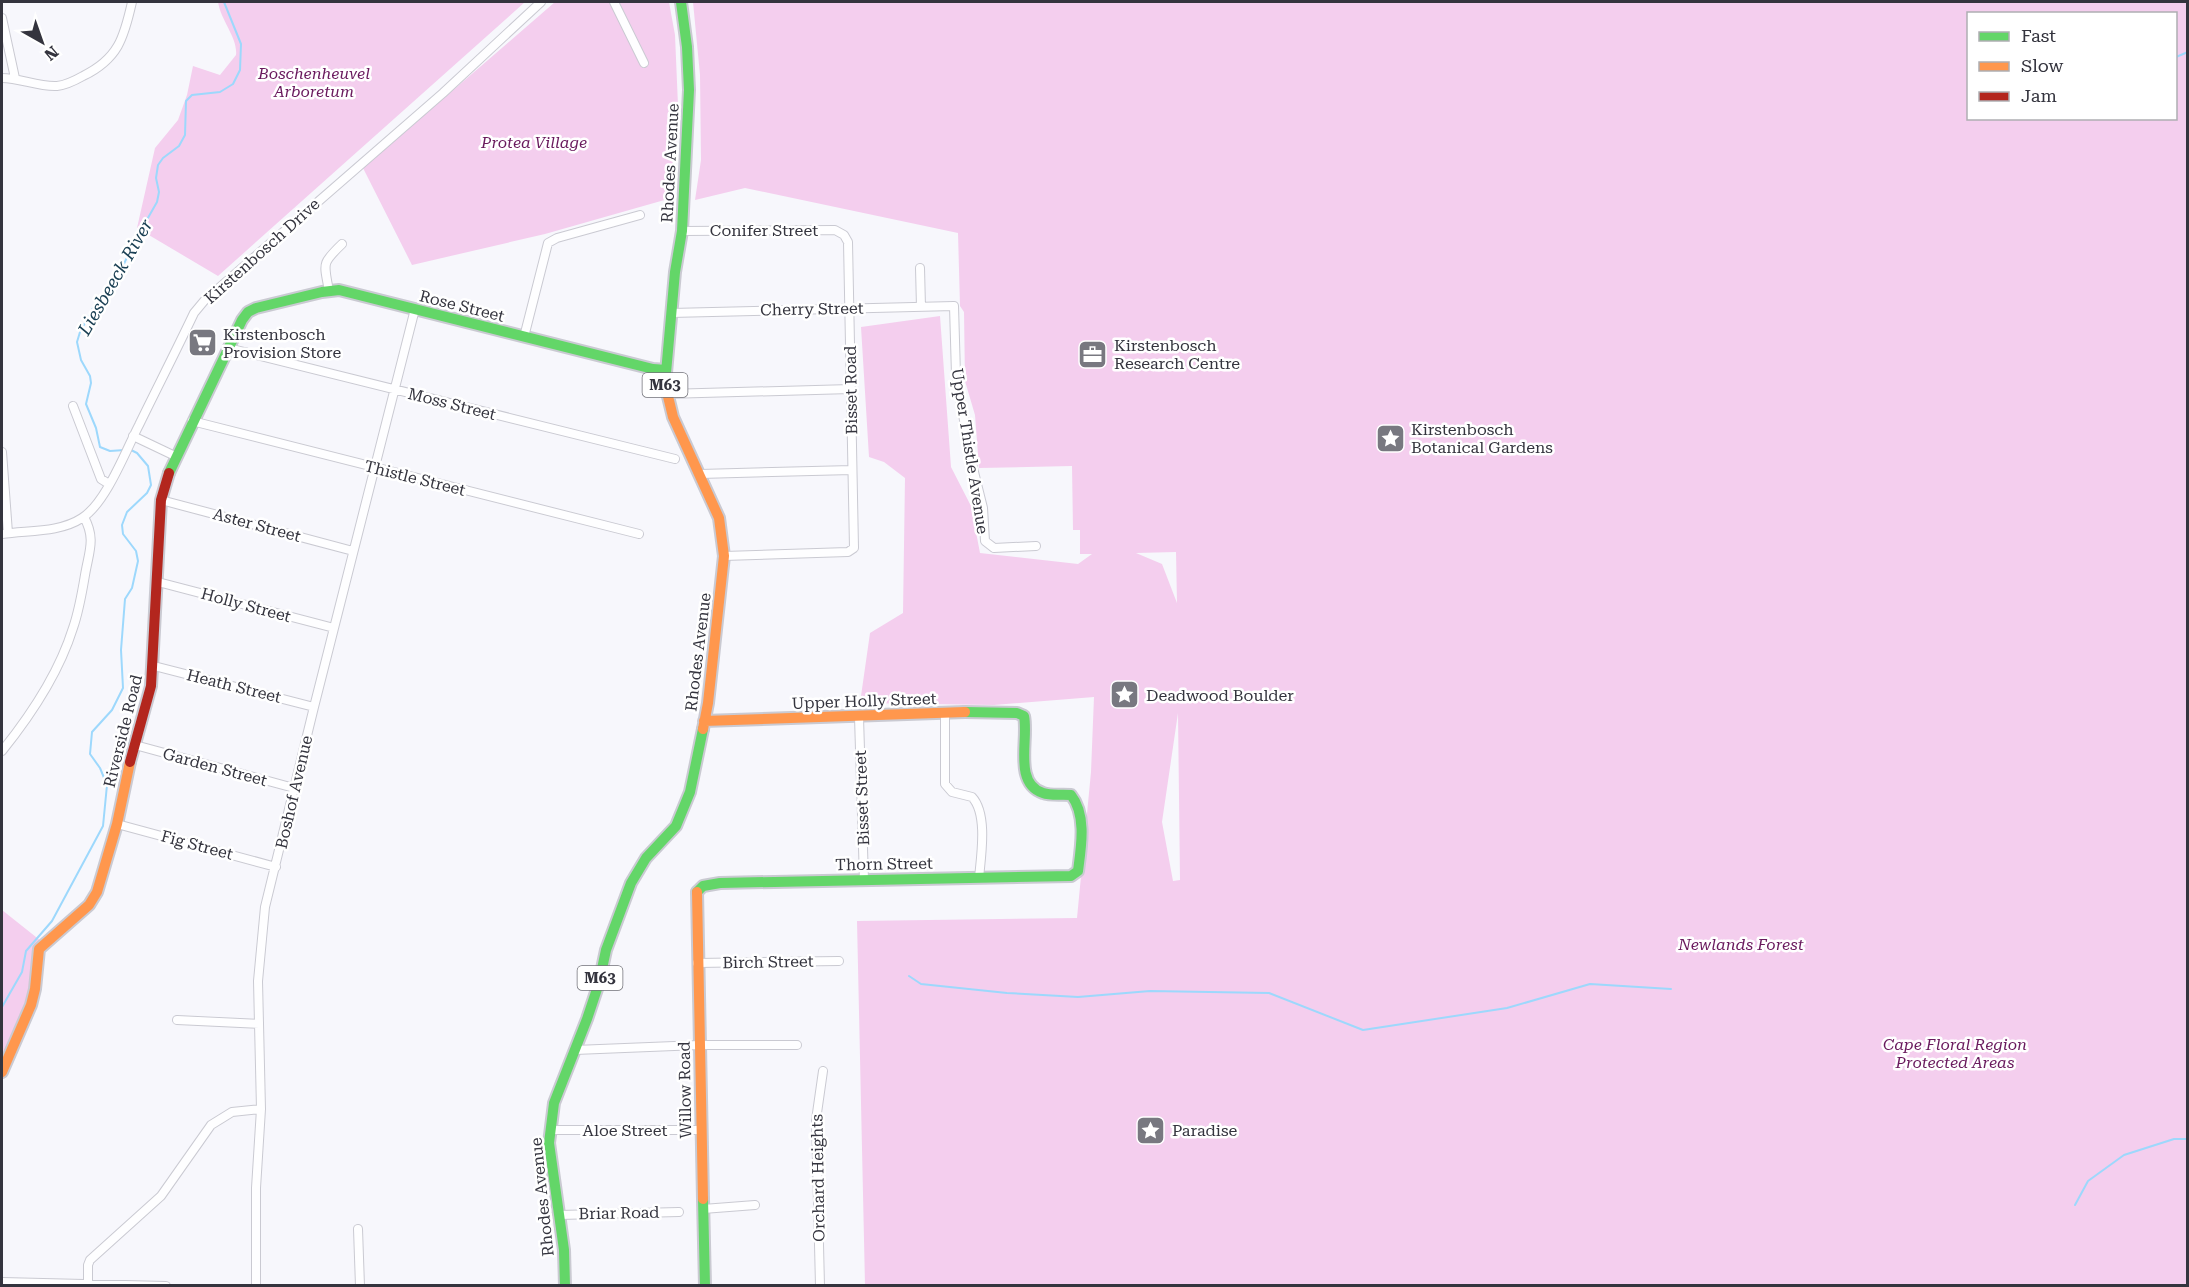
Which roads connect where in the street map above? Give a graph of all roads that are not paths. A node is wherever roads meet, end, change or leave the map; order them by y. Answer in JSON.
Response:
{"nodes":[{"id":1,"x":132,"y":2,"type":"edge"},
{"id":2,"x":541,"y":2,"type":"edge"},
{"id":3,"x":614,"y":2,"type":"edge"},
{"id":4,"x":681,"y":2,"type":"edge"},
{"id":5,"x":2,"y":18,"type":"edge"},
{"id":6,"x":644,"y":63,"type":"dead end"},
{"id":7,"x":2,"y":78,"type":"edge"},
{"id":8,"x":15,"y":78,"type":"junction"},
{"id":9,"x":640,"y":215,"type":"dead end"},
{"id":10,"x":682,"y":231,"type":"junction"},
{"id":11,"x":844,"y":235,"type":"joint"},
{"id":12,"x":342,"y":244,"type":"dead end"},
{"id":13,"x":920,"y":268,"type":"dead end"},
{"id":14,"x":329,"y":291,"type":"junction"},
{"id":15,"x":954,"y":306,"type":"joint"},
{"id":16,"x":921,"y":307,"type":"junction"},
{"id":17,"x":850,"y":308,"type":"junction"},
{"id":18,"x":415,"y":309,"type":"junction"},
{"id":19,"x":250,"y":310,"type":"joint"},
{"id":20,"x":671,"y":313,"type":"junction"},
{"id":21,"x":524,"y":337,"type":"junction"},
{"id":22,"x":228,"y":348,"type":"junction"},
{"id":23,"x":666,"y":370,"type":"junction"},
{"id":24,"x":851,"y":389,"type":"junction"},
{"id":25,"x":395,"y":390,"type":"junction"},
{"id":26,"x":666,"y":394,"type":"junction"},
{"id":27,"x":73,"y":406,"type":"dead end"},
{"id":28,"x":192,"y":421,"type":"junction"},
{"id":29,"x":132,"y":439,"type":"junction"},
{"id":30,"x":2,"y":452,"type":"edge"},
{"id":31,"x":175,"y":456,"type":"junction"},
{"id":32,"x":675,"y":459,"type":"dead end"},
{"id":33,"x":376,"y":469,"type":"junction"},
{"id":34,"x":852,"y":470,"type":"junction"},
{"id":35,"x":700,"y":474,"type":"junction"},
{"id":36,"x":109,"y":484,"type":"junction"},
{"id":37,"x":161,"y":500,"type":"junction"},
{"id":38,"x":84,"y":517,"type":"junction"},
{"id":39,"x":5,"y":534,"type":"edge"},
{"id":40,"x":639,"y":534,"type":"dead end"},
{"id":41,"x":1036,"y":546,"type":"dead end"},
{"id":42,"x":353,"y":551,"type":"junction"},
{"id":43,"x":724,"y":556,"type":"junction"},
{"id":44,"x":158,"y":582,"type":"junction"},
{"id":45,"x":334,"y":628,"type":"junction"},
{"id":46,"x":154,"y":666,"type":"junction"},
{"id":47,"x":314,"y":707,"type":"junction"},
{"id":48,"x":945,"y":712,"type":"junction"},
{"id":49,"x":860,"y":717,"type":"junction"},
{"id":50,"x":704,"y":721,"type":"junction"},
{"id":51,"x":135,"y":746,"type":"junction"},
{"id":52,"x":2,"y":751,"type":"edge"},
{"id":53,"x":294,"y":788,"type":"junction"},
{"id":54,"x":117,"y":824,"type":"junction"},
{"id":55,"x":276,"y":867,"type":"junction"},
{"id":56,"x":1075,"y":874,"type":"joint"},
{"id":57,"x":979,"y":878,"type":"junction"},
{"id":58,"x":864,"y":880,"type":"junction"},
{"id":59,"x":696,"y":893,"type":"joint"},
{"id":60,"x":839,"y":961,"type":"dead end"},
{"id":61,"x":697,"y":963,"type":"junction"},
{"id":62,"x":177,"y":1020,"type":"dead end"},
{"id":63,"x":259,"y":1024,"type":"junction"},
{"id":64,"x":699,"y":1045,"type":"junction"},
{"id":65,"x":797,"y":1045,"type":"dead end"},
{"id":66,"x":574,"y":1050,"type":"junction"},
{"id":67,"x":823,"y":1071,"type":"dead end"},
{"id":68,"x":2,"y":1072,"type":"edge"},
{"id":69,"x":261,"y":1109,"type":"junction"},
{"id":70,"x":550,"y":1130,"type":"junction"},
{"id":71,"x":700,"y":1130,"type":"junction"},
{"id":72,"x":754,"y":1205,"type":"dead end"},
{"id":73,"x":703,"y":1209,"type":"junction"},
{"id":74,"x":679,"y":1212,"type":"dead end"},
{"id":75,"x":559,"y":1215,"type":"junction"},
{"id":76,"x":358,"y":1229,"type":"dead end"},
{"id":77,"x":2,"y":1282,"type":"edge"},
{"id":78,"x":88,"y":1284,"type":"edge"},
{"id":79,"x":166,"y":1286,"type":"edge"},
{"id":80,"x":256,"y":1286,"type":"edge"},
{"id":81,"x":360,"y":1286,"type":"edge"},
{"id":82,"x":565,"y":1286,"type":"edge"},
{"id":83,"x":705,"y":1286,"type":"edge"},
{"id":84,"x":820,"y":1286,"type":"edge"}],
"edges":[{"from":1,"to":8,"type":"street"},
{"from":2,"to":29,"type":"street","name":"Kirstenbosch Drive"},
{"from":3,"to":6,"type":"street"},
{"from":4,"to":10,"type":"street","name":"Rhodes Avenue","number":"M63"},
{"from":5,"to":8,"type":"street"},
{"from":7,"to":8,"type":"street"},
{"from":9,"to":21,"type":"street"},
{"from":10,"to":11,"type":"street","name":"Conifer Street"},
{"from":10,"to":20,"type":"street","name":"Rhodes Avenue","number":"M63"},
{"from":11,"to":17,"type":"street","name":"Bisset Road"},
{"from":12,"to":14,"type":"street"},
{"from":13,"to":16,"type":"street"},
{"from":14,"to":18,"type":"street","name":"Rose Street"},
{"from":14,"to":19,"type":"street","name":"Rose Street"},
{"from":15,"to":16,"type":"street","name":"Cherry Street"},
{"from":15,"to":41,"type":"street","name":"Upper Thistle Avenue"},
{"from":16,"to":17,"type":"street","name":"Cherry Street"},
{"from":17,"to":20,"type":"street","name":"Cherry Street"},
{"from":17,"to":24,"type":"street","name":"Bisset Road"},
{"from":18,"to":21,"type":"street","name":"Rose Street"},
{"from":18,"to":25,"type":"street","name":"Boshof Avenue"},
{"from":19,"to":22,"type":"street","name":"Riverside Road"},
{"from":20,"to":23,"type":"street","name":"Rhodes Avenue","number":"M63"},
{"from":21,"to":23,"type":"street","name":"Rose Street"},
{"from":22,"to":25,"type":"street","name":"Moss Street"},
{"from":22,"to":28,"type":"street","name":"Riverside Road"},
{"from":23,"to":26,"type":"street","name":"Rhodes Avenue","number":"M63"},
{"from":24,"to":26,"type":"street"},
{"from":24,"to":34,"type":"street","name":"Bisset Road"},
{"from":25,"to":32,"type":"street","name":"Moss Street"},
{"from":25,"to":33,"type":"street","name":"Boshof Avenue"},
{"from":26,"to":35,"type":"street","name":"Rhodes Avenue","number":"M63"},
{"from":27,"to":36,"type":"street"},
{"from":28,"to":31,"type":"street","name":"Riverside Road"},
{"from":28,"to":33,"type":"street","name":"Thistle Street"},
{"from":29,"to":31,"type":"street"},
{"from":29,"to":36,"type":"street","name":"Kirstenbosch Drive"},
{"from":30,"to":39,"type":"street"},
{"from":31,"to":37,"type":"street","name":"Riverside Road"},
{"from":33,"to":40,"type":"street","name":"Thistle Street"},
{"from":33,"to":42,"type":"street","name":"Boshof Avenue"},
{"from":34,"to":35,"type":"street"},
{"from":34,"to":43,"type":"street","name":"Bisset Road"},
{"from":35,"to":43,"type":"street","name":"Rhodes Avenue","number":"M63"},
{"from":36,"to":38,"type":"street","name":"Kirstenbosch Drive"},
{"from":37,"to":42,"type":"street","name":"Aster Street"},
{"from":37,"to":44,"type":"street","name":"Riverside Road"},
{"from":38,"to":39,"type":"street"},
{"from":38,"to":52,"type":"street"},
{"from":42,"to":45,"type":"street","name":"Boshof Avenue"},
{"from":43,"to":50,"type":"street","name":"Rhodes Avenue","number":"M63"},
{"from":44,"to":45,"type":"street","name":"Holly Street"},
{"from":44,"to":46,"type":"street","name":"Riverside Road"},
{"from":45,"to":47,"type":"street","name":"Boshof Avenue"},
{"from":46,"to":47,"type":"street","name":"Heath Street"},
{"from":46,"to":51,"type":"street","name":"Riverside Road"},
{"from":47,"to":53,"type":"street","name":"Boshof Avenue"},
{"from":48,"to":49,"type":"street","name":"Upper Holly Street"},
{"from":48,"to":56,"type":"street","name":"Upper Holly Street"},
{"from":48,"to":57,"type":"street"},
{"from":49,"to":50,"type":"street","name":"Upper Holly Street"},
{"from":49,"to":58,"type":"street","name":"Bisset Street"},
{"from":50,"to":66,"type":"street","name":"Rhodes Avenue","number":"M63"},
{"from":51,"to":53,"type":"street","name":"Garden Street"},
{"from":51,"to":54,"type":"street","name":"Riverside Road"},
{"from":53,"to":55,"type":"street","name":"Boshof Avenue"},
{"from":54,"to":55,"type":"street","name":"Fig Street"},
{"from":54,"to":68,"type":"street","name":"Riverside Road"},
{"from":55,"to":63,"type":"street","name":"Boshof Avenue"},
{"from":56,"to":57,"type":"street","name":"Thorn Street"},
{"from":57,"to":58,"type":"street","name":"Thorn Street"},
{"from":58,"to":59,"type":"street","name":"Thorn Street"},
{"from":59,"to":61,"type":"street","name":"Willow Road"},
{"from":60,"to":61,"type":"street","name":"Birch Street"},
{"from":61,"to":64,"type":"street","name":"Willow Road"},
{"from":62,"to":63,"type":"street"},
{"from":63,"to":69,"type":"street","name":"Boshof Avenue"},
{"from":64,"to":65,"type":"street"},
{"from":64,"to":66,"type":"street"},
{"from":64,"to":71,"type":"street","name":"Willow Road"},
{"from":66,"to":70,"type":"street","name":"Rhodes Avenue","number":"M63"},
{"from":67,"to":84,"type":"street","name":"Orchard Heights"},
{"from":69,"to":78,"type":"street"},
{"from":69,"to":80,"type":"street","name":"Boshof Avenue"},
{"from":70,"to":71,"type":"street","name":"Aloe Street"},
{"from":70,"to":75,"type":"street","name":"Rhodes Avenue","number":"M63"},
{"from":71,"to":73,"type":"street","name":"Willow Road"},
{"from":72,"to":73,"type":"street"},
{"from":73,"to":83,"type":"street","name":"Willow Road"},
{"from":74,"to":75,"type":"street","name":"Briar Road"},
{"from":75,"to":82,"type":"street","name":"Rhodes Avenue","number":"M63"},
{"from":76,"to":81,"type":"street"},
{"from":77,"to":78,"type":"street"},
{"from":78,"to":79,"type":"street"}]}
